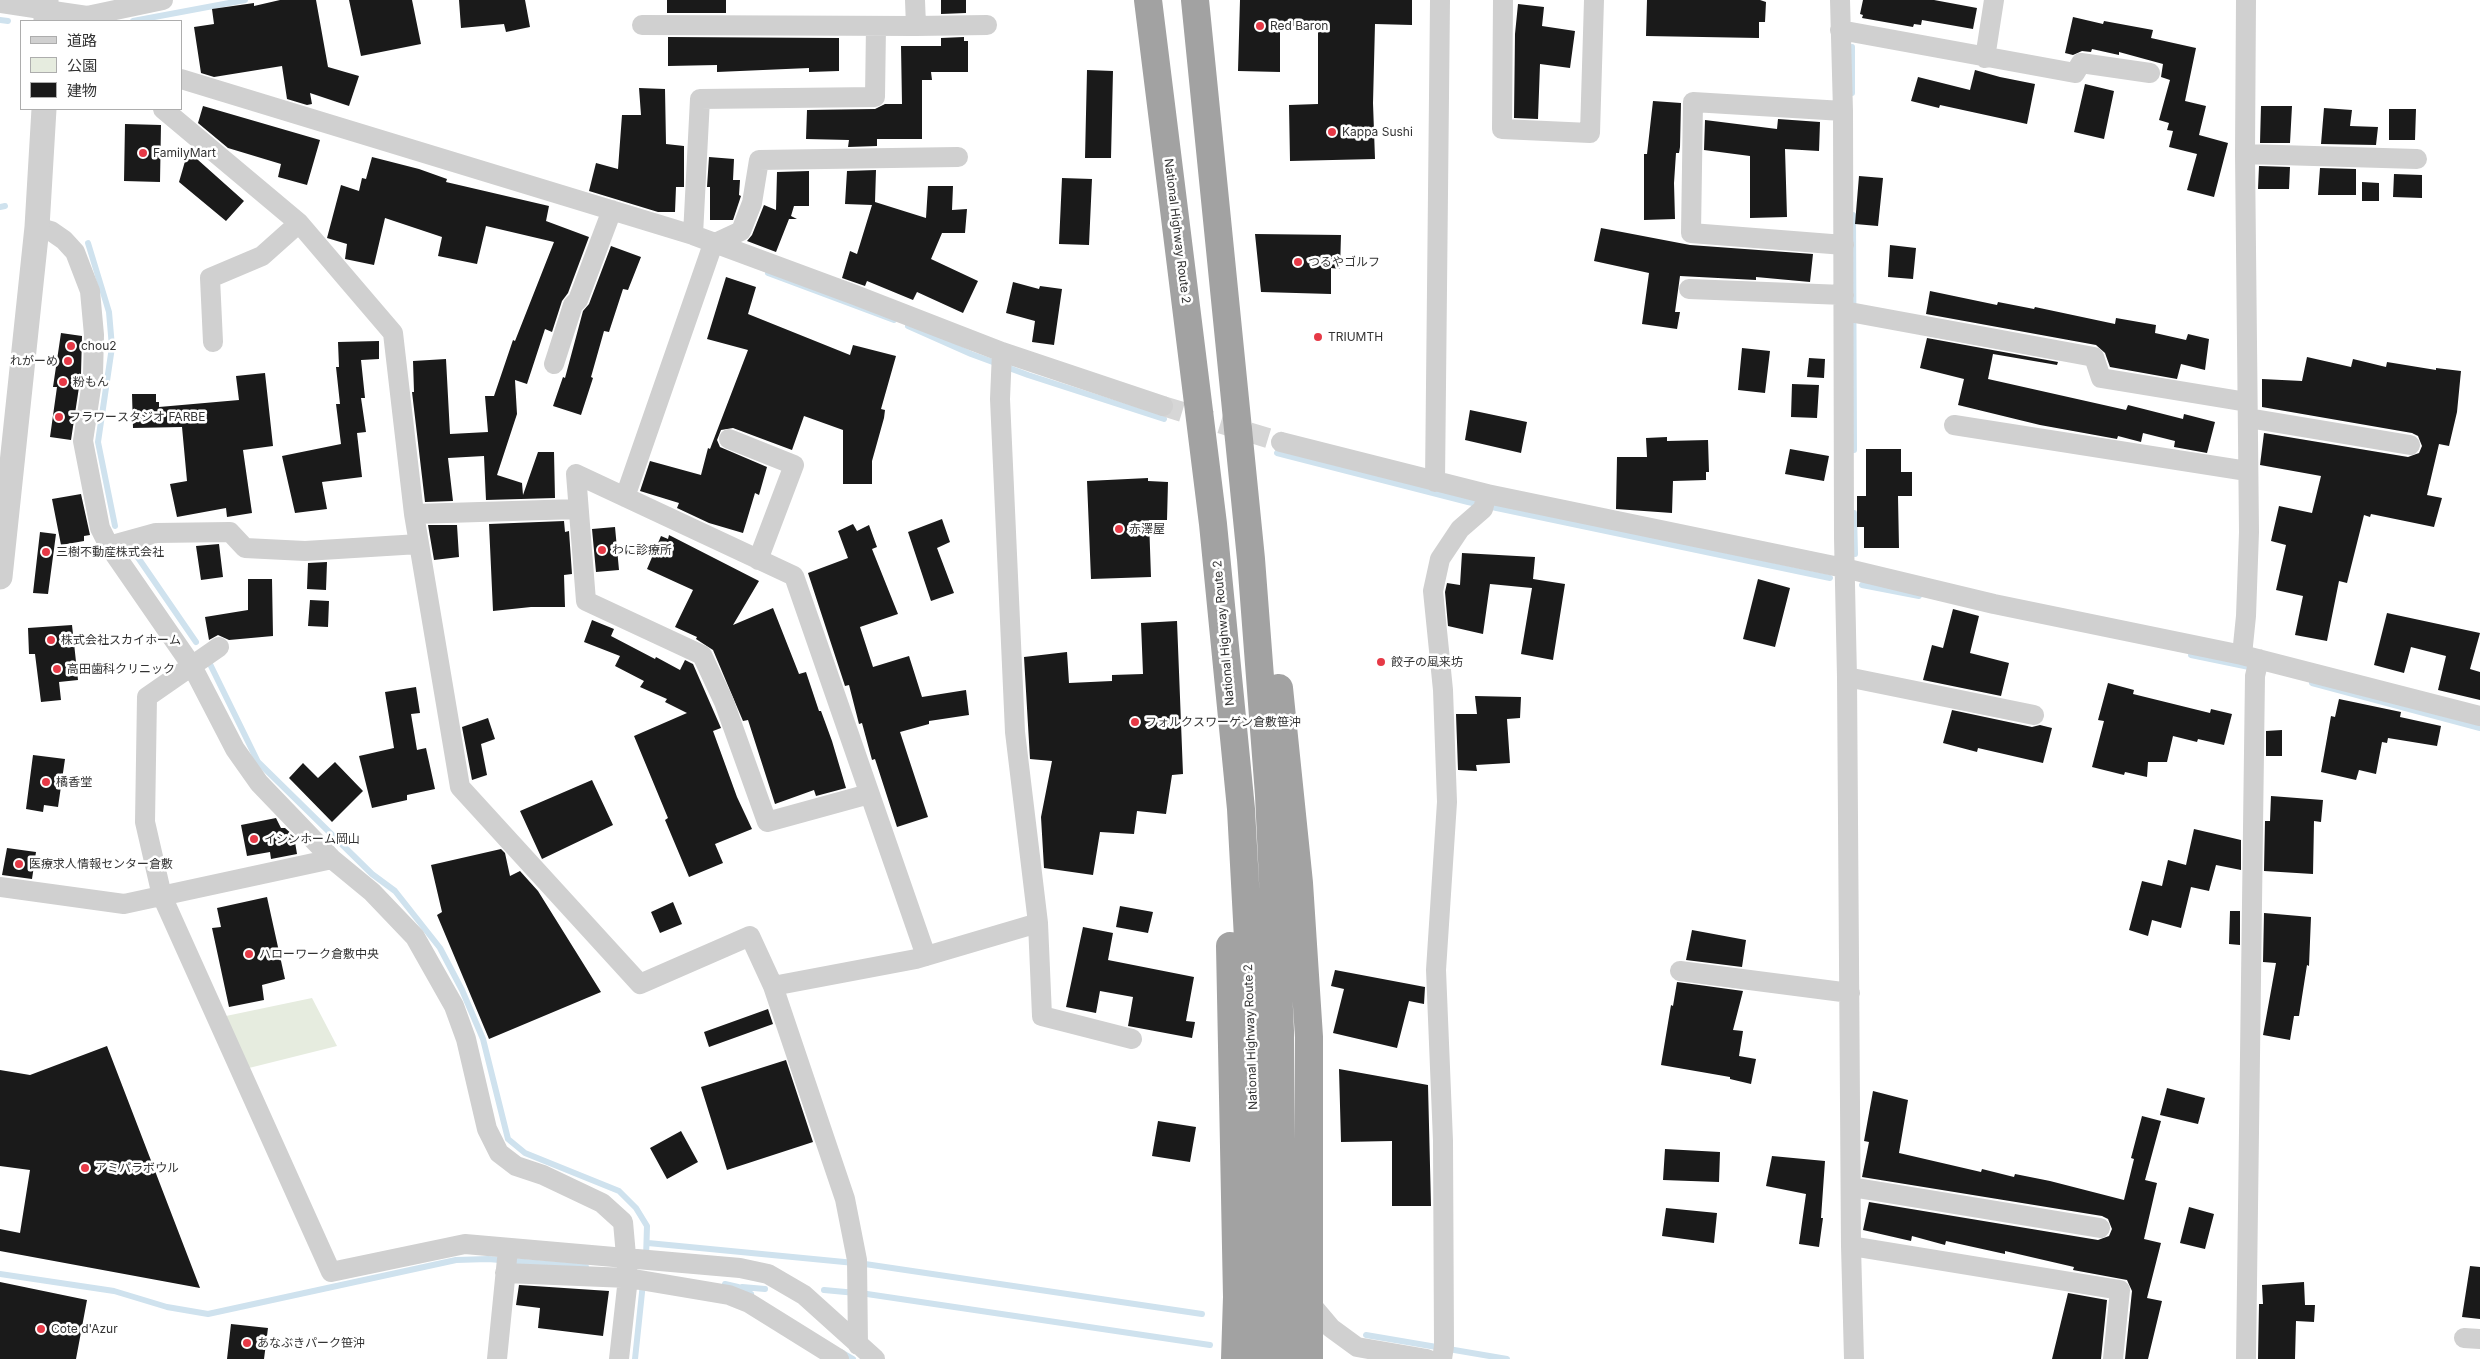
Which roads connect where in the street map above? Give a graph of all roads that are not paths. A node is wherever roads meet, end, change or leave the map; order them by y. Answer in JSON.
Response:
{"nodes":[{"id":1,"x":163,"y":0,"type":"edge"},
{"id":2,"x":915,"y":0,"type":"edge"},
{"id":3,"x":1148,"y":0,"type":"edge"},
{"id":4,"x":1195,"y":0,"type":"edge"},
{"id":5,"x":1440,"y":0,"type":"edge"},
{"id":6,"x":1503,"y":0,"type":"edge"},
{"id":7,"x":1594,"y":0,"type":"edge"},
{"id":8,"x":1840,"y":0,"type":"edge"},
{"id":9,"x":1994,"y":0,"type":"edge"},
{"id":10,"x":2246,"y":0,"type":"edge"},
{"id":11,"x":0,"y":3,"type":"edge"},
{"id":12,"x":46,"y":10,"type":"edge"},
{"id":13,"x":89,"y":18,"type":"edge"},
{"id":14,"x":642,"y":25,"type":"dead end"},
{"id":15,"x":987,"y":25,"type":"dead end"},
{"id":16,"x":876,"y":26,"type":"junction"},
{"id":17,"x":916,"y":26,"type":"junction"},
{"id":18,"x":1840,"y":30,"type":"junction"},
{"id":19,"x":1985,"y":58,"type":"junction"},
{"id":20,"x":2150,"y":72,"type":"dead end"},
{"id":21,"x":182,"y":79,"type":"edge"},
{"id":22,"x":44,"y":110,"type":"edge"},
{"id":23,"x":164,"y":110,"type":"edge"},
{"id":24,"x":1843,"y":111,"type":"junction"},
{"id":25,"x":2245,"y":154,"type":"junction"},
{"id":26,"x":958,"y":157,"type":"dead end"},
{"id":27,"x":2417,"y":158,"type":"dead end"},
{"id":28,"x":610,"y":217,"type":"junction"},
{"id":29,"x":299,"y":223,"type":"junction"},
{"id":30,"x":38,"y":228,"type":"junction"},
{"id":31,"x":693,"y":235,"type":"junction"},
{"id":32,"x":1844,"y":245,"type":"junction"},
{"id":33,"x":711,"y":250,"type":"junction"},
{"id":34,"x":1689,"y":290,"type":"dead end"},
{"id":35,"x":1849,"y":308,"type":"junction"},
{"id":36,"x":212,"y":342,"type":"dead end"},
{"id":37,"x":1001,"y":361,"type":"junction"},
{"id":38,"x":554,"y":364,"type":"dead end"},
{"id":39,"x":1163,"y":406,"type":"tunnel mouth"},
{"id":40,"x":2248,"y":410,"type":"junction"},
{"id":41,"x":1954,"y":424,"type":"dead end"},
{"id":42,"x":729,"y":439,"type":"dead end"},
{"id":43,"x":1281,"y":442,"type":"tunnel mouth"},
{"id":44,"x":2410,"y":445,"type":"dead end"},
{"id":45,"x":2248,"y":472,"type":"junction"},
{"id":46,"x":1436,"y":482,"type":"junction"},
{"id":47,"x":625,"y":497,"type":"junction"},
{"id":48,"x":1485,"y":500,"type":"junction"},
{"id":49,"x":578,"y":509,"type":"junction"},
{"id":50,"x":414,"y":514,"type":"junction"},
{"id":51,"x":419,"y":544,"type":"junction"},
{"id":52,"x":109,"y":546,"type":"junction"},
{"id":53,"x":758,"y":560,"type":"junction"},
{"id":54,"x":1844,"y":568,"type":"junction"},
{"id":55,"x":0,"y":577,"type":"edge"},
{"id":56,"x":219,"y":647,"type":"dead end"},
{"id":57,"x":2254,"y":663,"type":"junction"},
{"id":58,"x":192,"y":666,"type":"junction"},
{"id":59,"x":1847,"y":677,"type":"junction"},
{"id":60,"x":2034,"y":716,"type":"dead end"},
{"id":61,"x":2480,"y":716,"type":"edge"},
{"id":62,"x":869,"y":794,"type":"junction"},
{"id":63,"x":1241,"y":809,"type":"junction"},
{"id":64,"x":332,"y":859,"type":"junction"},
{"id":65,"x":0,"y":887,"type":"edge"},
{"id":66,"x":162,"y":896,"type":"junction"},
{"id":67,"x":1038,"y":923,"type":"junction"},
{"id":68,"x":926,"y":956,"type":"junction"},
{"id":69,"x":1680,"y":971,"type":"dead end"},
{"id":70,"x":773,"y":986,"type":"junction"},
{"id":71,"x":1850,"y":993,"type":"junction"},
{"id":72,"x":1132,"y":1039,"type":"dead end"},
{"id":73,"x":1851,"y":1187,"type":"junction"},
{"id":74,"x":2100,"y":1228,"type":"dead end"},
{"id":75,"x":1851,"y":1246,"type":"junction"},
{"id":76,"x":641,"y":1259,"type":"junction"},
{"id":77,"x":507,"y":1261,"type":"junction"},
{"id":78,"x":681,"y":1275,"type":"junction"},
{"id":79,"x":639,"y":1279,"type":"junction"},
{"id":80,"x":1296,"y":1301,"type":"junction"},
{"id":81,"x":1439,"y":1354,"type":"edge"},
{"id":82,"x":869,"y":1355,"type":"edge"},
{"id":83,"x":497,"y":1359,"type":"edge"},
{"id":84,"x":619,"y":1359,"type":"edge"},
{"id":85,"x":839,"y":1359,"type":"edge"},
{"id":86,"x":1234,"y":1359,"type":"edge"},
{"id":87,"x":1255,"y":1359,"type":"edge"},
{"id":88,"x":1283,"y":1359,"type":"edge"},
{"id":89,"x":1309,"y":1359,"type":"edge"},
{"id":90,"x":1854,"y":1359,"type":"edge"},
{"id":91,"x":2113,"y":1359,"type":"edge"},
{"id":92,"x":2246,"y":1359,"type":"edge"}],
"edges":[{"from":1,"to":13,"type":"street"},
{"from":2,"to":17,"type":"street"},
{"from":3,"to":63,"type":"highway","name":"National Highway Route 2"},
{"from":4,"to":80,"type":"highway"},
{"from":5,"to":46,"type":"street"},
{"from":6,"to":7,"type":"street"},
{"from":8,"to":18,"type":"street"},
{"from":9,"to":19,"type":"street"},
{"from":10,"to":25,"type":"street"},
{"from":11,"to":12,"type":"street"},
{"from":12,"to":13,"type":"street"},
{"from":14,"to":16,"type":"street"},
{"from":15,"to":17,"type":"street"},
{"from":16,"to":17,"type":"street"},
{"from":16,"to":31,"type":"street"},
{"from":18,"to":19,"type":"street"},
{"from":18,"to":24,"type":"street"},
{"from":19,"to":20,"type":"street"},
{"from":21,"to":28,"type":"street"},
{"from":22,"to":30,"type":"street"},
{"from":23,"to":29,"type":"street"},
{"from":24,"to":32,"type":"street"},
{"from":24,"to":32,"type":"street"},
{"from":25,"to":27,"type":"street"},
{"from":25,"to":40,"type":"street"},
{"from":26,"to":33,"type":"street"},
{"from":28,"to":31,"type":"street"},
{"from":28,"to":38,"type":"street"},
{"from":29,"to":36,"type":"street"},
{"from":29,"to":50,"type":"street"},
{"from":30,"to":52,"type":"street"},
{"from":30,"to":55,"type":"street"},
{"from":31,"to":33,"type":"street"},
{"from":32,"to":35,"type":"street"},
{"from":33,"to":37,"type":"street"},
{"from":33,"to":47,"type":"street"},
{"from":34,"to":35,"type":"street"},
{"from":35,"to":40,"type":"street"},
{"from":35,"to":54,"type":"street"},
{"from":37,"to":39,"type":"street"},
{"from":37,"to":67,"type":"street"},
{"from":40,"to":44,"type":"street"},
{"from":40,"to":45,"type":"street"},
{"from":41,"to":45,"type":"street"},
{"from":42,"to":53,"type":"street"},
{"from":43,"to":46,"type":"street"},
{"from":45,"to":57,"type":"street"},
{"from":46,"to":48,"type":"street"},
{"from":47,"to":49,"type":"street"},
{"from":47,"to":53,"type":"street"},
{"from":48,"to":54,"type":"street"},
{"from":48,"to":81,"type":"street"},
{"from":49,"to":50,"type":"street"},
{"from":49,"to":62,"type":"street"},
{"from":50,"to":51,"type":"street"},
{"from":51,"to":52,"type":"street"},
{"from":51,"to":70,"type":"street"},
{"from":52,"to":58,"type":"street"},
{"from":53,"to":62,"type":"street"},
{"from":54,"to":57,"type":"street"},
{"from":54,"to":59,"type":"street"},
{"from":56,"to":58,"type":"street"},
{"from":57,"to":61,"type":"street"},
{"from":57,"to":92,"type":"street"},
{"from":58,"to":64,"type":"street"},
{"from":58,"to":66,"type":"street"},
{"from":59,"to":60,"type":"street"},
{"from":59,"to":71,"type":"street"},
{"from":62,"to":68,"type":"street"},
{"from":63,"to":86,"type":"highway"},
{"from":63,"to":87,"type":"highway","name":"National Highway Route 2"},
{"from":64,"to":66,"type":"street"},
{"from":64,"to":76,"type":"street"},
{"from":65,"to":66,"type":"street"},
{"from":66,"to":77,"type":"street"},
{"from":67,"to":68,"type":"street"},
{"from":67,"to":72,"type":"street"},
{"from":68,"to":70,"type":"street"},
{"from":69,"to":71,"type":"street"},
{"from":70,"to":82,"type":"street"},
{"from":71,"to":73,"type":"street"},
{"from":73,"to":74,"type":"street"},
{"from":73,"to":75,"type":"street"},
{"from":75,"to":90,"type":"street"},
{"from":75,"to":91,"type":"street"},
{"from":76,"to":77,"type":"street"},
{"from":76,"to":78,"type":"street"},
{"from":76,"to":79,"type":"street"},
{"from":77,"to":79,"type":"street"},
{"from":77,"to":83,"type":"street"},
{"from":78,"to":79,"type":"street"},
{"from":78,"to":82,"type":"street"},
{"from":78,"to":85,"type":"street"},
{"from":79,"to":84,"type":"street"},
{"from":80,"to":81,"type":"street"},
{"from":80,"to":88,"type":"highway"},
{"from":80,"to":89,"type":"highway"}]}
